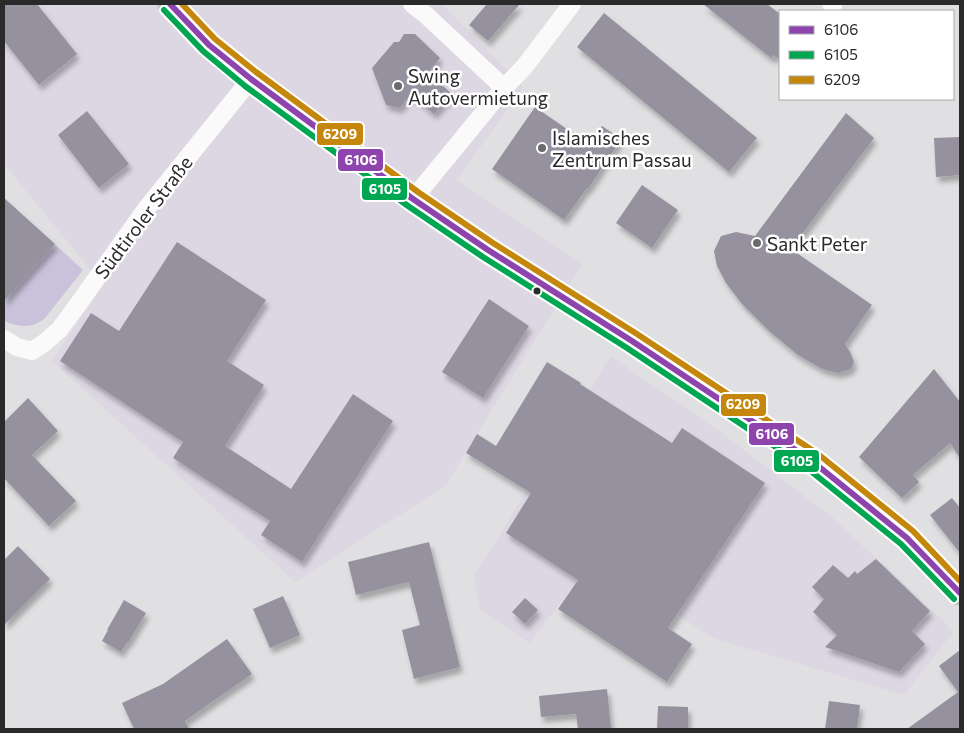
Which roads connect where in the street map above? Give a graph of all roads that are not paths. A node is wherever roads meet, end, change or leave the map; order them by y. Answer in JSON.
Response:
{"nodes":[{"id":1,"x":170,"y":4,"type":"edge"},
{"id":2,"x":412,"y":4,"type":"edge"},
{"id":3,"x":572,"y":4,"type":"edge"},
{"id":4,"x":251,"y":79,"type":"junction"},
{"id":5,"x":504,"y":88,"type":"junction"},
{"id":6,"x":413,"y":199,"type":"junction"},
{"id":7,"x":4,"y":339,"type":"edge"},
{"id":8,"x":960,"y":593,"type":"edge"}],
"edges":[{"from":1,"to":4,"type":"street"},
{"from":2,"to":5,"type":"street"},
{"from":3,"to":5,"type":"street"},
{"from":4,"to":6,"type":"street"},
{"from":4,"to":7,"type":"street","name":"Südtiroler Straße"},
{"from":5,"to":6,"type":"street"},
{"from":6,"to":8,"type":"street"}]}
